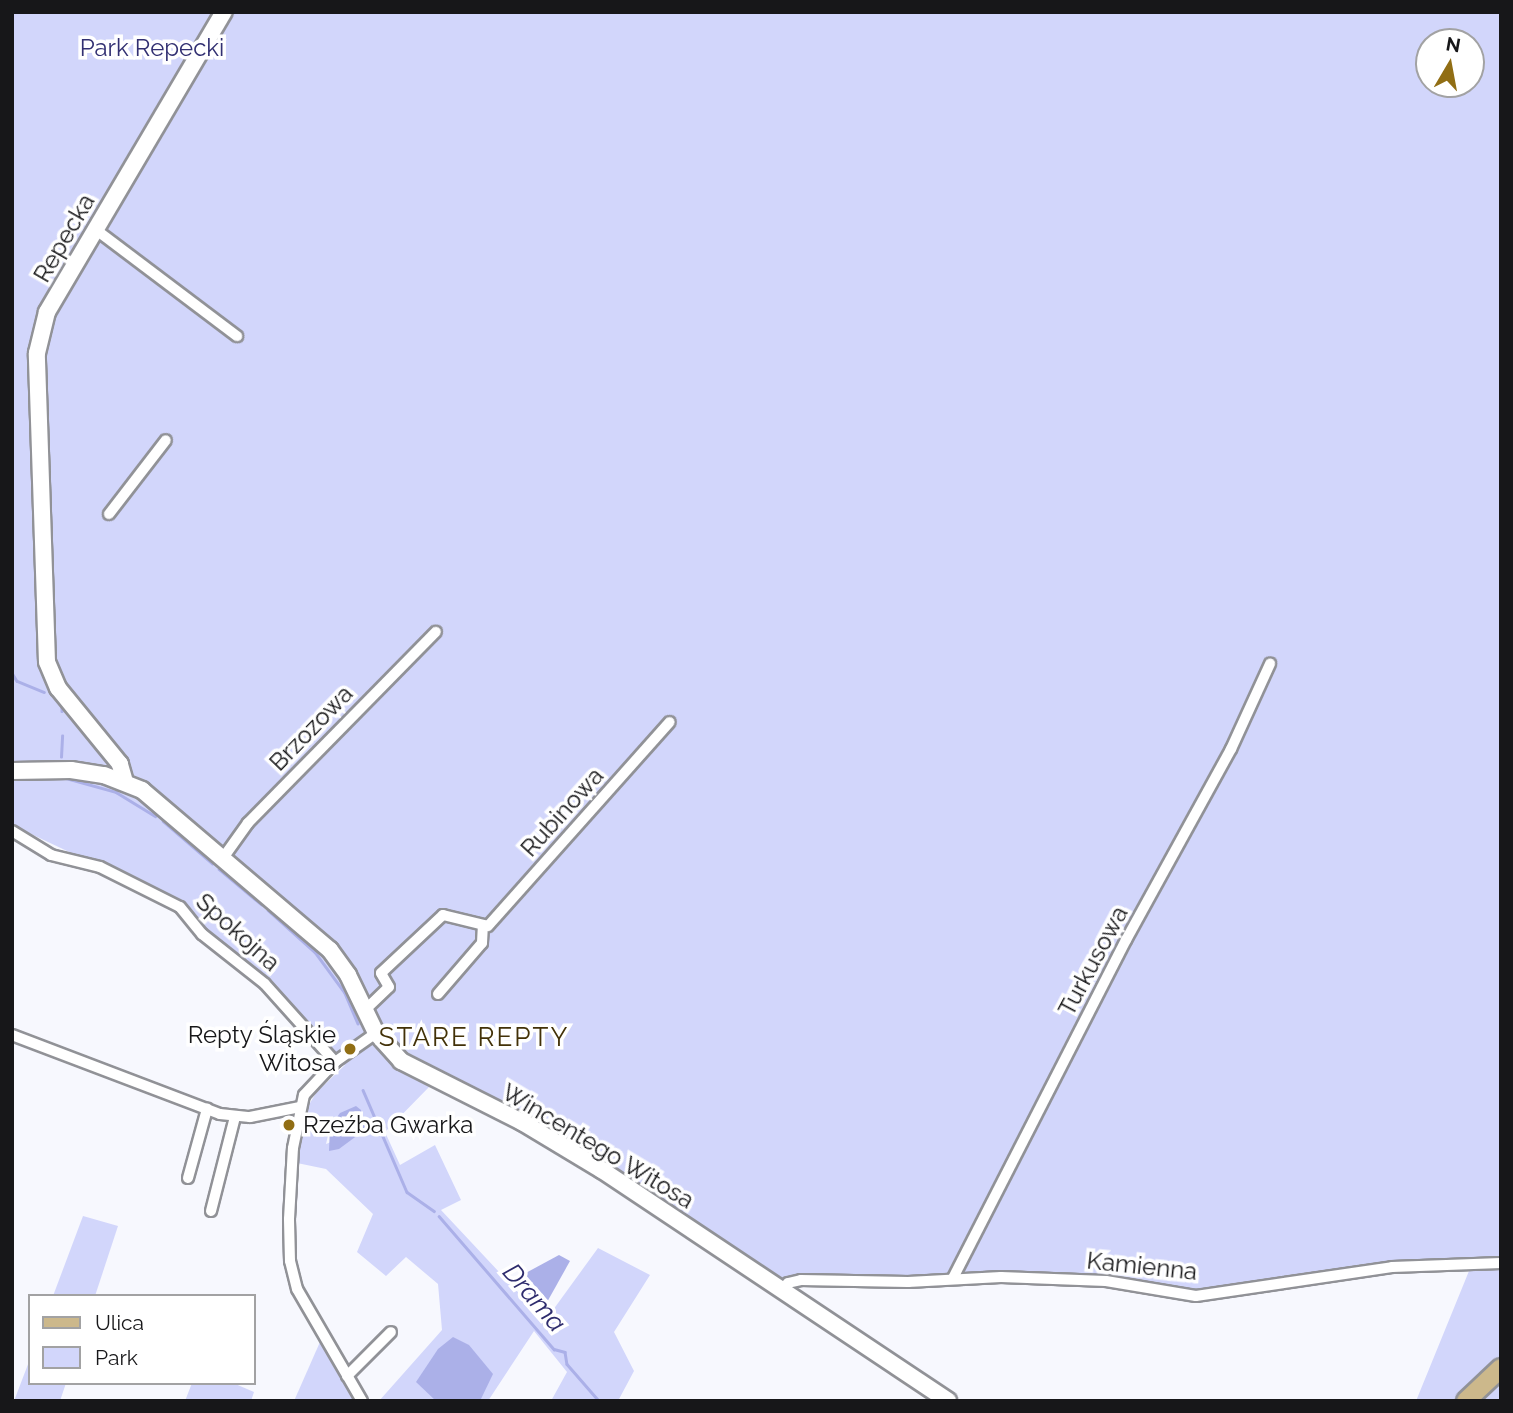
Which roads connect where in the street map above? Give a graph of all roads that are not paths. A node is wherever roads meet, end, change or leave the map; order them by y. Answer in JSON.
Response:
{"nodes":[{"id":1,"x":224,"y":12,"type":"edge"},
{"id":2,"x":95,"y":229,"type":"junction"},
{"id":3,"x":237,"y":336,"type":"dead end"},
{"id":4,"x":166,"y":440,"type":"dead end"},
{"id":5,"x":109,"y":514,"type":"dead end"},
{"id":6,"x":436,"y":632,"type":"dead end"},
{"id":7,"x":1270,"y":664,"type":"dead end"},
{"id":8,"x":670,"y":722,"type":"dead end"},
{"id":9,"x":12,"y":771,"type":"edge"},
{"id":10,"x":125,"y":782,"type":"junction"},
{"id":11,"x":12,"y":831,"type":"edge"},
{"id":12,"x":223,"y":858,"type":"junction"},
{"id":13,"x":483,"y":925,"type":"junction"},
{"id":14,"x":438,"y":993,"type":"dead end"},
{"id":15,"x":365,"y":1010,"type":"junction"},
{"id":16,"x":376,"y":1032,"type":"junction"},
{"id":17,"x":12,"y":1035,"type":"edge"},
{"id":18,"x":335,"y":1062,"type":"junction"},
{"id":19,"x":300,"y":1107,"type":"junction"},
{"id":20,"x":207,"y":1109,"type":"junction"},
{"id":21,"x":235,"y":1117,"type":"junction"},
{"id":22,"x":188,"y":1178,"type":"dead end"},
{"id":23,"x":211,"y":1211,"type":"dead end"},
{"id":24,"x":1501,"y":1263,"type":"edge"},
{"id":25,"x":953,"y":1278,"type":"junction"},
{"id":26,"x":781,"y":1292,"type":"junction"},
{"id":27,"x":391,"y":1332,"type":"dead end"},
{"id":28,"x":1501,"y":1368,"type":"edge"},
{"id":29,"x":347,"y":1376,"type":"junction"},
{"id":30,"x":362,"y":1401,"type":"edge"},
{"id":31,"x":948,"y":1401,"type":"edge"},
{"id":32,"x":1466,"y":1401,"type":"edge"}],
"edges":[{"from":1,"to":2,"type":"street","name":"Repecka"},
{"from":2,"to":3,"type":"street"},
{"from":2,"to":10,"type":"street","name":"Repecka"},
{"from":4,"to":5,"type":"street"},
{"from":6,"to":12,"type":"street","name":"Brzozowa"},
{"from":7,"to":25,"type":"street","name":"Turkusowa"},
{"from":8,"to":13,"type":"street","name":"Rubinowa"},
{"from":9,"to":10,"type":"street","name":"Wincentego Witosa"},
{"from":10,"to":12,"type":"street","name":"Wincentego Witosa"},
{"from":11,"to":18,"type":"street","name":"Spokojna"},
{"from":12,"to":15,"type":"street","name":"Wincentego Witosa"},
{"from":13,"to":14,"type":"street","name":"Rubinowa"},
{"from":13,"to":15,"type":"street"},
{"from":15,"to":16,"type":"street","name":"Wincentego Witosa"},
{"from":16,"to":18,"type":"street"},
{"from":16,"to":26,"type":"street","name":"Wincentego Witosa"},
{"from":17,"to":20,"type":"street"},
{"from":18,"to":19,"type":"street"},
{"from":19,"to":21,"type":"street"},
{"from":19,"to":29,"type":"street"},
{"from":20,"to":21,"type":"street"},
{"from":20,"to":22,"type":"street"},
{"from":21,"to":23,"type":"street"},
{"from":24,"to":25,"type":"street","name":"Kamienna"},
{"from":25,"to":26,"type":"street","name":"Kamienna"},
{"from":26,"to":31,"type":"street","name":"Wincentego Witosa"},
{"from":27,"to":29,"type":"street"},
{"from":28,"to":32,"type":"main road"},
{"from":29,"to":30,"type":"street"}]}
